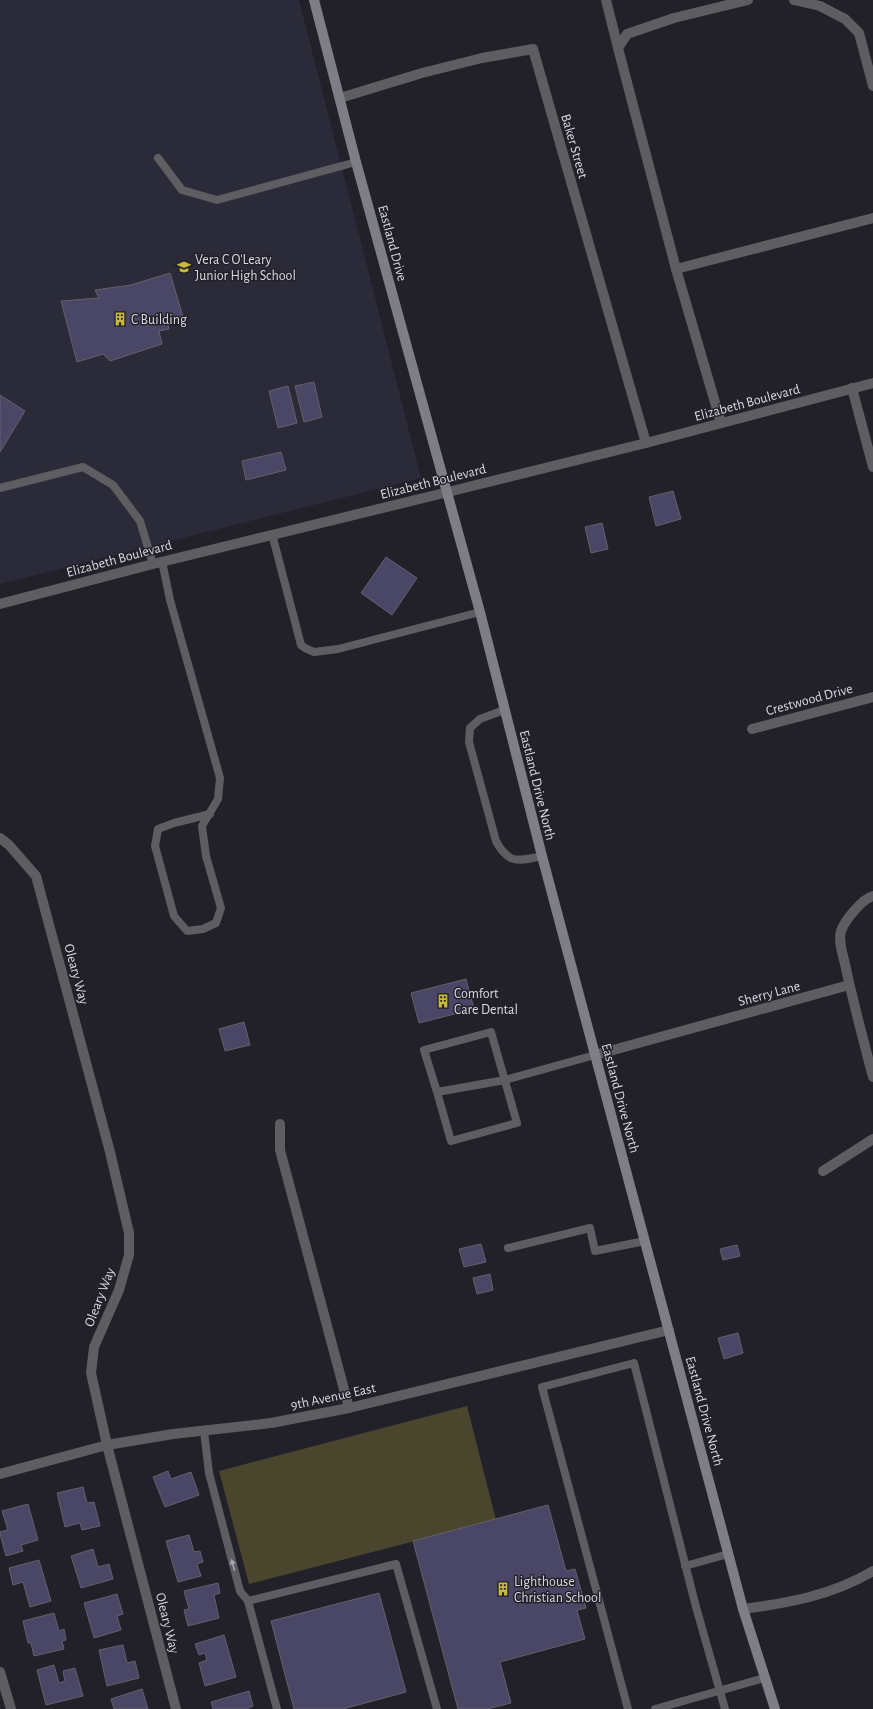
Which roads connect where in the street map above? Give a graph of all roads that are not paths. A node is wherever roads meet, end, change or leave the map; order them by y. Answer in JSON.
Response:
{"nodes":[{"id":1,"x":314,"y":0,"type":"edge"},
{"id":2,"x":606,"y":0,"type":"edge"},
{"id":3,"x":748,"y":0,"type":"edge"},
{"id":4,"x":794,"y":0,"type":"edge"},
{"id":5,"x":618,"y":48,"type":"junction"},
{"id":6,"x":873,"y":86,"type":"edge"},
{"id":7,"x":340,"y":98,"type":"junction"},
{"id":8,"x":158,"y":158,"type":"dead end"},
{"id":9,"x":356,"y":162,"type":"junction"},
{"id":10,"x":873,"y":218,"type":"edge"},
{"id":11,"x":676,"y":269,"type":"junction"},
{"id":12,"x":873,"y":383,"type":"edge"},
{"id":13,"x":852,"y":388,"type":"junction"},
{"id":14,"x":721,"y":423,"type":"junction"},
{"id":15,"x":646,"y":443,"type":"junction"},
{"id":16,"x":873,"y":467,"type":"edge"},
{"id":17,"x":0,"y":488,"type":"edge"},
{"id":18,"x":448,"y":492,"type":"junction"},
{"id":19,"x":272,"y":534,"type":"junction"},
{"id":20,"x":158,"y":562,"type":"junction"},
{"id":21,"x":0,"y":604,"type":"edge"},
{"id":22,"x":480,"y":612,"type":"junction"},
{"id":23,"x":873,"y":697,"type":"edge"},
{"id":24,"x":504,"y":710,"type":"junction"},
{"id":25,"x":752,"y":729,"type":"dead end"},
{"id":26,"x":210,"y":814,"type":"junction"},
{"id":27,"x":0,"y":838,"type":"edge"},
{"id":28,"x":542,"y":856,"type":"junction"},
{"id":29,"x":873,"y":896,"type":"edge"},
{"id":30,"x":849,"y":985,"type":"junction"},
{"id":31,"x":595,"y":1055,"type":"junction"},
{"id":32,"x":873,"y":1076,"type":"edge"},
{"id":33,"x":505,"y":1080,"type":"junction"},
{"id":34,"x":437,"y":1092,"type":"junction"},
{"id":35,"x":280,"y":1124,"type":"dead end"},
{"id":36,"x":873,"y":1139,"type":"edge"},
{"id":37,"x":823,"y":1171,"type":"dead end"},
{"id":38,"x":645,"y":1241,"type":"junction"},
{"id":39,"x":508,"y":1248,"type":"dead end"},
{"id":40,"x":669,"y":1330,"type":"junction"},
{"id":41,"x":349,"y":1408,"type":"junction"},
{"id":42,"x":204,"y":1431,"type":"junction"},
{"id":43,"x":108,"y":1445,"type":"junction"},
{"id":44,"x":0,"y":1474,"type":"edge"},
{"id":45,"x":728,"y":1554,"type":"junction"},
{"id":46,"x":685,"y":1566,"type":"junction"},
{"id":47,"x":873,"y":1571,"type":"edge"},
{"id":48,"x":248,"y":1601,"type":"junction"},
{"id":49,"x":743,"y":1609,"type":"junction"},
{"id":50,"x":0,"y":1672,"type":"edge"},
{"id":51,"x":764,"y":1678,"type":"junction"},
{"id":52,"x":720,"y":1692,"type":"junction"},
{"id":53,"x":10,"y":1709,"type":"edge"},
{"id":54,"x":176,"y":1709,"type":"edge"},
{"id":55,"x":277,"y":1709,"type":"edge"},
{"id":56,"x":437,"y":1709,"type":"edge"},
{"id":57,"x":628,"y":1709,"type":"edge"},
{"id":58,"x":655,"y":1709,"type":"edge"},
{"id":59,"x":725,"y":1709,"type":"edge"},
{"id":60,"x":775,"y":1709,"type":"edge"}],
"edges":[{"from":1,"to":7,"type":"main road","name":"Eastland Drive"},
{"from":2,"to":5,"type":"street"},
{"from":3,"to":5,"type":"street"},
{"from":4,"to":6,"type":"street"},
{"from":5,"to":11,"type":"street"},
{"from":7,"to":9,"type":"main road","name":"Eastland Drive"},
{"from":7,"to":15,"type":"street","name":"Baker Street"},
{"from":8,"to":9,"type":"lane"},
{"from":9,"to":18,"type":"main road","name":"Eastland Drive"},
{"from":10,"to":11,"type":"street"},
{"from":11,"to":14,"type":"street"},
{"from":12,"to":13,"type":"street","name":"Elizabeth Boulevard"},
{"from":13,"to":14,"type":"street","name":"Elizabeth Boulevard"},
{"from":13,"to":16,"type":"street"},
{"from":14,"to":15,"type":"street","name":"Elizabeth Boulevard"},
{"from":15,"to":18,"type":"street","name":"Elizabeth Boulevard"},
{"from":17,"to":20,"type":"lane"},
{"from":18,"to":19,"type":"street","name":"Elizabeth Boulevard"},
{"from":18,"to":22,"type":"main road","name":"Eastland Drive North"},
{"from":19,"to":20,"type":"street","name":"Elizabeth Boulevard"},
{"from":19,"to":22,"type":"lane"},
{"from":20,"to":21,"type":"street","name":"Elizabeth Boulevard"},
{"from":20,"to":26,"type":"lane"},
{"from":22,"to":24,"type":"main road","name":"Eastland Drive North"},
{"from":23,"to":25,"type":"street","name":"Crestwood Drive"},
{"from":24,"to":28,"type":"main road","name":"Eastland Drive North"},
{"from":24,"to":28,"type":"lane"},
{"from":26,"to":26,"type":"lane"},
{"from":27,"to":43,"type":"street","name":"Oleary Way"},
{"from":28,"to":31,"type":"main road","name":"Eastland Drive North"},
{"from":29,"to":30,"type":"street"},
{"from":30,"to":31,"type":"street","name":"Sherry Lane"},
{"from":30,"to":32,"type":"street"},
{"from":31,"to":33,"type":"lane"},
{"from":31,"to":38,"type":"main road","name":"Eastland Drive North"},
{"from":33,"to":34,"type":"lane"},
{"from":33,"to":34,"type":"lane"},
{"from":33,"to":34,"type":"lane"},
{"from":35,"to":41,"type":"street"},
{"from":36,"to":37,"type":"street"},
{"from":38,"to":39,"type":"lane"},
{"from":38,"to":40,"type":"main road","name":"Eastland Drive North"},
{"from":40,"to":41,"type":"street","name":"9th Avenue East"},
{"from":40,"to":45,"type":"main road","name":"Eastland Drive North"},
{"from":41,"to":42,"type":"street","name":"9th Avenue East"},
{"from":42,"to":43,"type":"street","name":"9th Avenue East"},
{"from":48,"to":42,"type":"lane","one_way":true},
{"from":43,"to":44,"type":"street","name":"9th Avenue East"},
{"from":43,"to":54,"type":"street","name":"Oleary Way"},
{"from":45,"to":46,"type":"lane"},
{"from":45,"to":49,"type":"main road","name":"Eastland Drive North"},
{"from":46,"to":52,"type":"lane"},
{"from":46,"to":57,"type":"lane"},
{"from":47,"to":49,"type":"street"},
{"from":48,"to":55,"type":"lane"},
{"from":48,"to":56,"type":"lane"},
{"from":49,"to":51,"type":"main road","name":"Eastland Drive North"},
{"from":50,"to":53,"type":"street"},
{"from":51,"to":52,"type":"lane"},
{"from":51,"to":60,"type":"main road","name":"Eastland Drive North"},
{"from":52,"to":58,"type":"lane"},
{"from":52,"to":59,"type":"lane"}]}
